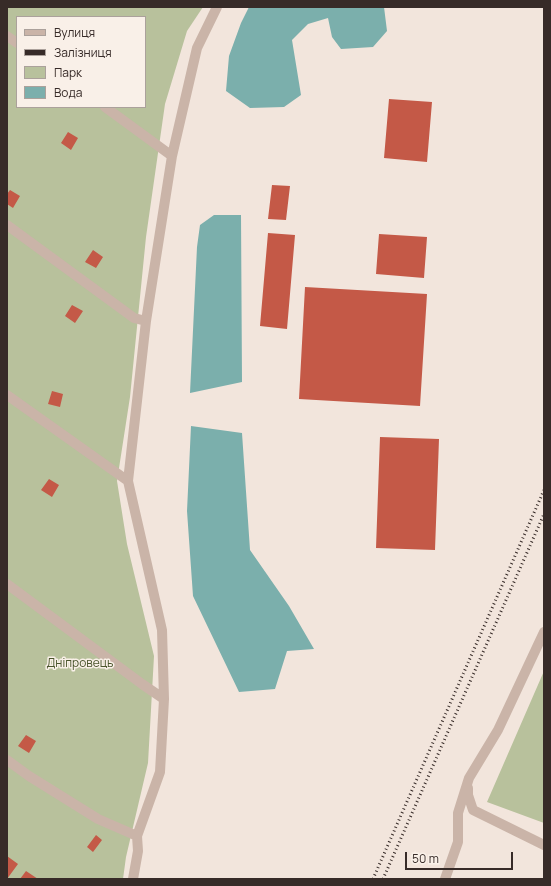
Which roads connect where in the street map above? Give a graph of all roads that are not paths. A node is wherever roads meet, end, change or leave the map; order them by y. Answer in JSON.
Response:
{"nodes":[{"id":1,"x":217,"y":7,"type":"edge"},
{"id":2,"x":7,"y":36,"type":"edge"},
{"id":3,"x":16,"y":42,"type":"edge"},
{"id":4,"x":106,"y":108,"type":"edge"},
{"id":5,"x":172,"y":156,"type":"junction"},
{"id":6,"x":7,"y":225,"type":"edge"},
{"id":7,"x":146,"y":321,"type":"junction"},
{"id":8,"x":7,"y":395,"type":"edge"},
{"id":9,"x":128,"y":481,"type":"junction"},
{"id":10,"x":7,"y":584,"type":"edge"},
{"id":11,"x":544,"y":632,"type":"edge"},
{"id":12,"x":164,"y":699,"type":"junction"},
{"id":13,"x":7,"y":760,"type":"edge"},
{"id":14,"x":469,"y":778,"type":"junction"},
{"id":15,"x":137,"y":836,"type":"junction"},
{"id":16,"x":544,"y":844,"type":"edge"},
{"id":17,"x":133,"y":879,"type":"edge"},
{"id":18,"x":445,"y":879,"type":"edge"}],
"edges":[{"from":1,"to":5,"type":"street"},
{"from":2,"to":3,"type":"street"},
{"from":4,"to":5,"type":"street"},
{"from":5,"to":7,"type":"street"},
{"from":6,"to":7,"type":"street"},
{"from":7,"to":9,"type":"street"},
{"from":8,"to":9,"type":"street"},
{"from":9,"to":12,"type":"street"},
{"from":10,"to":12,"type":"street"},
{"from":11,"to":14,"type":"street"},
{"from":12,"to":15,"type":"street"},
{"from":13,"to":15,"type":"street"},
{"from":14,"to":16,"type":"street"},
{"from":14,"to":18,"type":"street"},
{"from":15,"to":17,"type":"street"}]}
